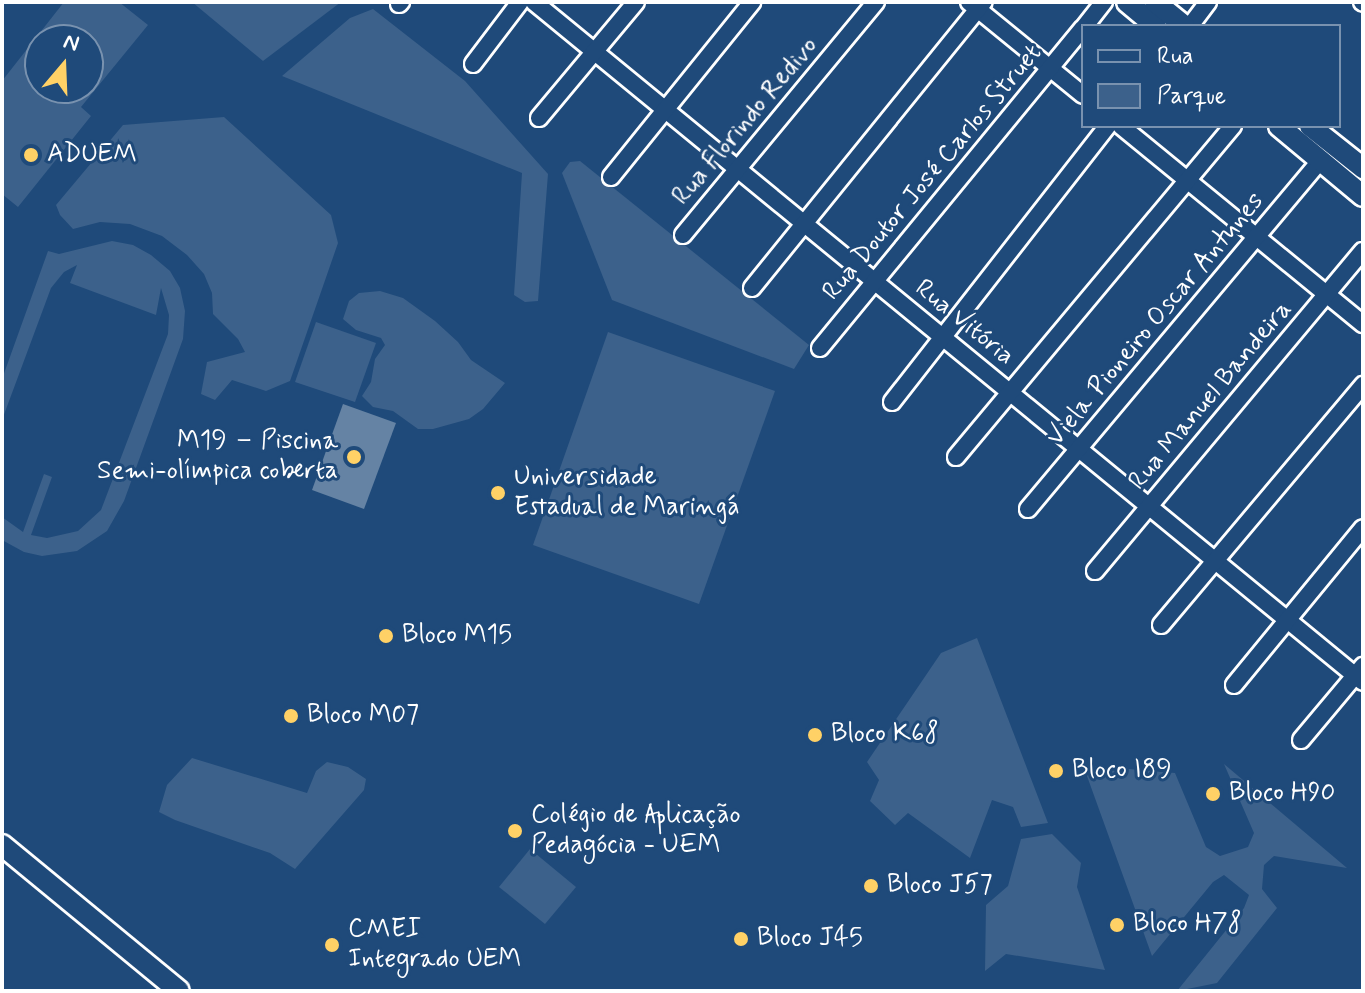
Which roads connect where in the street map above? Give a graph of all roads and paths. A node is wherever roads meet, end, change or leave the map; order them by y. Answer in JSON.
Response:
{"nodes":[{"id":1,"x":520,"y":2,"type":"edge"},
{"id":2,"x":534,"y":2,"type":"edge"},
{"id":3,"x":636,"y":2,"type":"edge"},
{"id":4,"x":752,"y":2,"type":"edge"},
{"id":5,"x":876,"y":2,"type":"edge"},
{"id":6,"x":1104,"y":2,"type":"edge"},
{"id":7,"x":1127,"y":2,"type":"edge"},
{"id":8,"x":1155,"y":2,"type":"edge"},
{"id":9,"x":1208,"y":2,"type":"edge"},
{"id":10,"x":977,"y":4,"type":"edge"},
{"id":11,"x":1086,"y":24,"type":"edge"},
{"id":12,"x":1154,"y":24,"type":"edge"},
{"id":13,"x":1184,"y":24,"type":"edge"},
{"id":14,"x":1189,"y":24,"type":"edge"},
{"id":15,"x":1081,"y":31,"type":"edge"},
{"id":16,"x":595,"y":52,"type":"junction"},
{"id":17,"x":473,"y":64,"type":"dead end"},
{"id":18,"x":1051,"y":68,"type":"junction"},
{"id":19,"x":1081,"y":93,"type":"edge"},
{"id":20,"x":666,"y":110,"type":"junction"},
{"id":21,"x":539,"y":118,"type":"dead end"},
{"id":22,"x":1106,"y":128,"type":"edge"},
{"id":23,"x":1123,"y":128,"type":"edge"},
{"id":24,"x":1231,"y":128,"type":"edge"},
{"id":25,"x":1281,"y":128,"type":"edge"},
{"id":26,"x":1313,"y":128,"type":"edge"},
{"id":27,"x":1321,"y":160,"type":"junction"},
{"id":28,"x":1363,"y":168,"type":"edge"},
{"id":29,"x":737,"y":169,"type":"junction"},
{"id":30,"x":611,"y":177,"type":"dead end"},
{"id":31,"x":1188,"y":181,"type":"junction"},
{"id":32,"x":1363,"y":196,"type":"edge"},
{"id":33,"x":803,"y":223,"type":"junction"},
{"id":34,"x":683,"y":235,"type":"dead end"},
{"id":35,"x":1257,"y":237,"type":"junction"},
{"id":36,"x":1363,"y":251,"type":"edge"},
{"id":37,"x":874,"y":281,"type":"junction"},
{"id":38,"x":752,"y":288,"type":"dead end"},
{"id":39,"x":1327,"y":295,"type":"junction"},
{"id":40,"x":1363,"y":324,"type":"edge"},
{"id":41,"x":942,"y":337,"type":"junction"},
{"id":42,"x":820,"y":348,"type":"dead end"},
{"id":43,"x":1363,"y":385,"type":"edge"},
{"id":44,"x":1012,"y":394,"type":"junction"},
{"id":45,"x":892,"y":402,"type":"dead end"},
{"id":46,"x":1079,"y":449,"type":"junction"},
{"id":47,"x":956,"y":457,"type":"dead end"},
{"id":48,"x":1149,"y":506,"type":"junction"},
{"id":49,"x":1028,"y":509,"type":"dead end"},
{"id":50,"x":1363,"y":528,"type":"edge"},
{"id":51,"x":1215,"y":560,"type":"junction"},
{"id":52,"x":1095,"y":571,"type":"dead end"},
{"id":53,"x":1287,"y":620,"type":"junction"},
{"id":54,"x":1161,"y":625,"type":"dead end"},
{"id":55,"x":1360,"y":674,"type":"edge"},
{"id":56,"x":1234,"y":685,"type":"dead end"},
{"id":57,"x":1301,"y":740,"type":"dead end"},
{"id":58,"x":2,"y":845,"type":"edge"},
{"id":59,"x":179,"y":991,"type":"edge"}],
"edges":[{"from":1,"to":17,"type":"street"},
{"from":2,"to":16,"type":"street","name":"Rua Vitória"},
{"from":3,"to":16,"type":"street"},
{"from":4,"to":20,"type":"street"},
{"from":5,"to":29,"type":"street","name":"Rua Florindo Redivo"},
{"from":6,"to":11,"type":"street","name":"Rua Doutor José Carlos Struet"},
{"from":7,"to":12,"type":"main road"},
{"from":8,"to":13,"type":"main road"},
{"from":9,"to":14,"type":"street"},
{"from":10,"to":18,"type":"street"},
{"from":10,"to":33,"type":"street"},
{"from":15,"to":18,"type":"street","name":"Rua Doutor José Carlos Struet"},
{"from":16,"to":20,"type":"street","name":"Rua Vitória"},
{"from":16,"to":21,"type":"street"},
{"from":18,"to":19,"type":"street"},
{"from":18,"to":37,"type":"street","name":"Rua Doutor José Carlos Struet"},
{"from":20,"to":29,"type":"street","name":"Rua Vitória"},
{"from":20,"to":30,"type":"street"},
{"from":22,"to":41,"type":"street"},
{"from":23,"to":31,"type":"street"},
{"from":24,"to":31,"type":"street"},
{"from":25,"to":27,"type":"main road"},
{"from":26,"to":28,"type":"main road"},
{"from":27,"to":32,"type":"main road"},
{"from":27,"to":35,"type":"street","name":"Viela Pioneiro Oscar Antunes"},
{"from":29,"to":33,"type":"street","name":"Rua Vitória"},
{"from":29,"to":34,"type":"street","name":"Rua Florindo Redivo"},
{"from":31,"to":35,"type":"street"},
{"from":31,"to":44,"type":"street"},
{"from":33,"to":37,"type":"street","name":"Rua Vitória"},
{"from":33,"to":38,"type":"street"},
{"from":35,"to":39,"type":"street"},
{"from":35,"to":46,"type":"street","name":"Viela Pioneiro Oscar Antunes"},
{"from":36,"to":39,"type":"street","name":"Rua Manuel Bandeira"},
{"from":37,"to":41,"type":"street","name":"Rua Vitória"},
{"from":37,"to":42,"type":"street","name":"Rua Doutor José Carlos Struet"},
{"from":39,"to":40,"type":"street"},
{"from":39,"to":48,"type":"street","name":"Rua Manuel Bandeira"},
{"from":41,"to":44,"type":"street","name":"Rua Vitória"},
{"from":41,"to":45,"type":"street"},
{"from":43,"to":51,"type":"street"},
{"from":44,"to":46,"type":"street","name":"Rua Vitória"},
{"from":44,"to":47,"type":"street"},
{"from":46,"to":48,"type":"street","name":"Rua Vitória"},
{"from":46,"to":49,"type":"street","name":"Viela Pioneiro Oscar Antunes"},
{"from":48,"to":51,"type":"street","name":"Rua Vitória"},
{"from":48,"to":52,"type":"street","name":"Rua Manuel Bandeira"},
{"from":50,"to":53,"type":"street"},
{"from":51,"to":53,"type":"street","name":"Rua Vitória"},
{"from":51,"to":54,"type":"street"},
{"from":53,"to":55,"type":"street","name":"Rua Vitória"},
{"from":53,"to":56,"type":"street"},
{"from":55,"to":57,"type":"street"},
{"from":58,"to":59,"type":"main road"}]}
